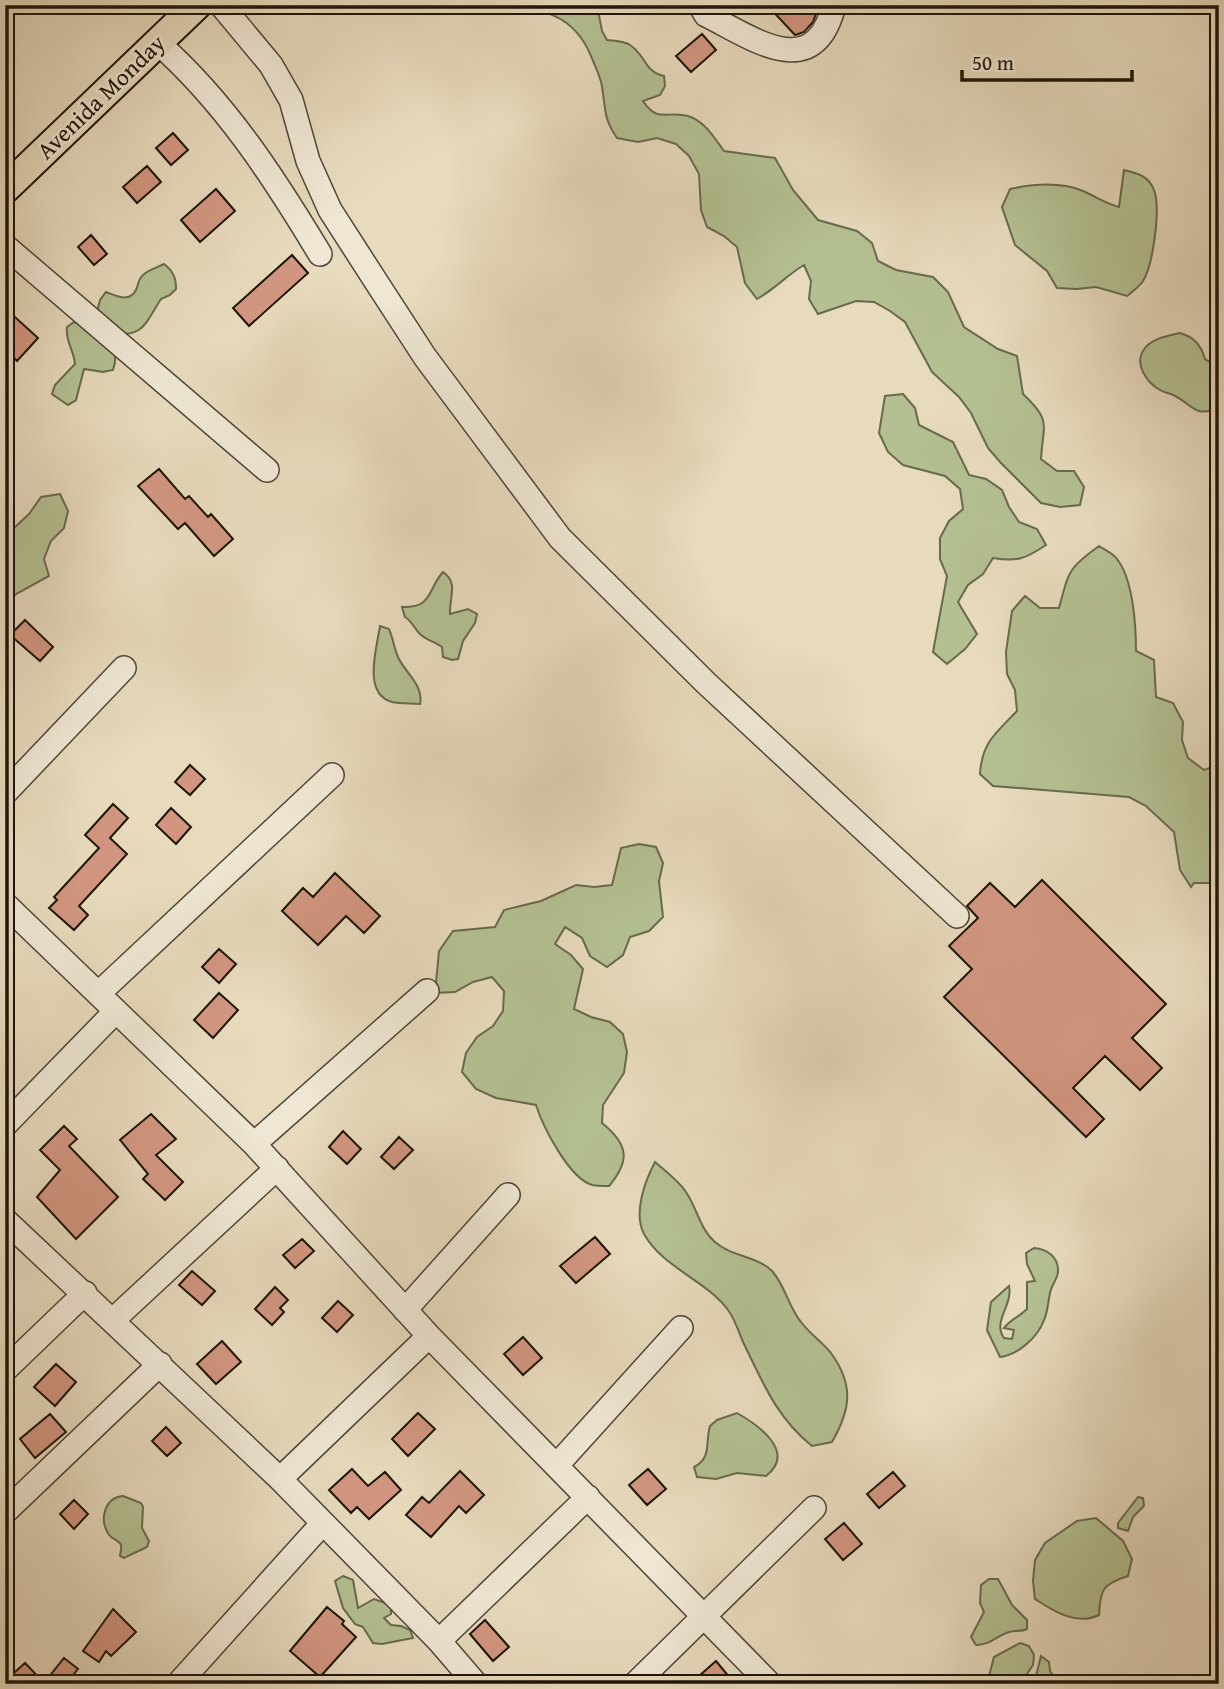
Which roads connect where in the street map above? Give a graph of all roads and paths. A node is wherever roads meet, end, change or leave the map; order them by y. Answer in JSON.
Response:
{"nodes":[{"id":1,"x":197,"y":5,"type":"edge"},
{"id":2,"x":221,"y":5,"type":"edge"},
{"id":3,"x":700,"y":5,"type":"edge"},
{"id":4,"x":834,"y":5,"type":"edge"},
{"id":5,"x":157,"y":41,"type":"junction"},
{"id":6,"x":5,"y":189,"type":"edge"},
{"id":7,"x":5,"y":246,"type":"edge"},
{"id":8,"x":320,"y":254,"type":"dead end"},
{"id":9,"x":267,"y":470,"type":"dead end"},
{"id":10,"x":124,"y":668,"type":"dead end"},
{"id":11,"x":332,"y":775,"type":"dead end"},
{"id":12,"x":5,"y":793,"type":"edge"},
{"id":13,"x":5,"y":904,"type":"edge"},
{"id":14,"x":957,"y":916,"type":"dead end"},
{"id":15,"x":427,"y":991,"type":"dead end"},
{"id":16,"x":99,"y":993,"type":"junction"},
{"id":17,"x":116,"y":1011,"type":"junction"},
{"id":18,"x":5,"y":1125,"type":"edge"},
{"id":19,"x":254,"y":1144,"type":"junction"},
{"id":20,"x":277,"y":1168,"type":"junction"},
{"id":21,"x":508,"y":1195,"type":"dead end"},
{"id":22,"x":5,"y":1220,"type":"edge"},
{"id":23,"x":85,"y":1293,"type":"junction"},
{"id":24,"x":405,"y":1310,"type":"junction"},
{"id":25,"x":113,"y":1320,"type":"junction"},
{"id":26,"x":681,"y":1328,"type":"dead end"},
{"id":27,"x":429,"y":1336,"type":"junction"},
{"id":28,"x":160,"y":1364,"type":"junction"},
{"id":29,"x":5,"y":1370,"type":"edge"},
{"id":30,"x":558,"y":1465,"type":"junction"},
{"id":31,"x":279,"y":1479,"type":"junction"},
{"id":32,"x":588,"y":1497,"type":"junction"},
{"id":33,"x":814,"y":1508,"type":"dead end"},
{"id":34,"x":5,"y":1512,"type":"edge"},
{"id":35,"x":322,"y":1524,"type":"junction"},
{"id":36,"x":705,"y":1616,"type":"junction"},
{"id":37,"x":439,"y":1641,"type":"junction"},
{"id":38,"x":178,"y":1684,"type":"edge"},
{"id":39,"x":476,"y":1684,"type":"edge"},
{"id":40,"x":635,"y":1684,"type":"edge"},
{"id":41,"x":771,"y":1684,"type":"edge"}],
"edges":[{"from":1,"to":5,"type":"main road","name":"Avenida Monday"},
{"from":2,"to":14,"type":"street"},
{"from":3,"to":4,"type":"street"},
{"from":5,"to":6,"type":"main road","name":"Avenida Monday"},
{"from":5,"to":8,"type":"street"},
{"from":7,"to":9,"type":"street"},
{"from":10,"to":12,"type":"street"},
{"from":11,"to":16,"type":"street"},
{"from":13,"to":16,"type":"street"},
{"from":15,"to":19,"type":"street"},
{"from":16,"to":17,"type":"street"},
{"from":17,"to":18,"type":"street"},
{"from":17,"to":19,"type":"street"},
{"from":19,"to":20,"type":"street"},
{"from":20,"to":24,"type":"street"},
{"from":20,"to":25,"type":"street"},
{"from":21,"to":24,"type":"street"},
{"from":22,"to":23,"type":"street"},
{"from":23,"to":25,"type":"street"},
{"from":23,"to":29,"type":"street"},
{"from":24,"to":27,"type":"street"},
{"from":25,"to":28,"type":"street"},
{"from":26,"to":30,"type":"street"},
{"from":27,"to":30,"type":"street"},
{"from":27,"to":31,"type":"street"},
{"from":28,"to":31,"type":"street"},
{"from":28,"to":34,"type":"street"},
{"from":30,"to":32,"type":"street"},
{"from":31,"to":35,"type":"street"},
{"from":32,"to":36,"type":"street"},
{"from":32,"to":37,"type":"street"},
{"from":33,"to":36,"type":"street"},
{"from":35,"to":37,"type":"street"},
{"from":35,"to":38,"type":"street"},
{"from":36,"to":40,"type":"street"},
{"from":36,"to":41,"type":"street"},
{"from":37,"to":39,"type":"street"}]}
